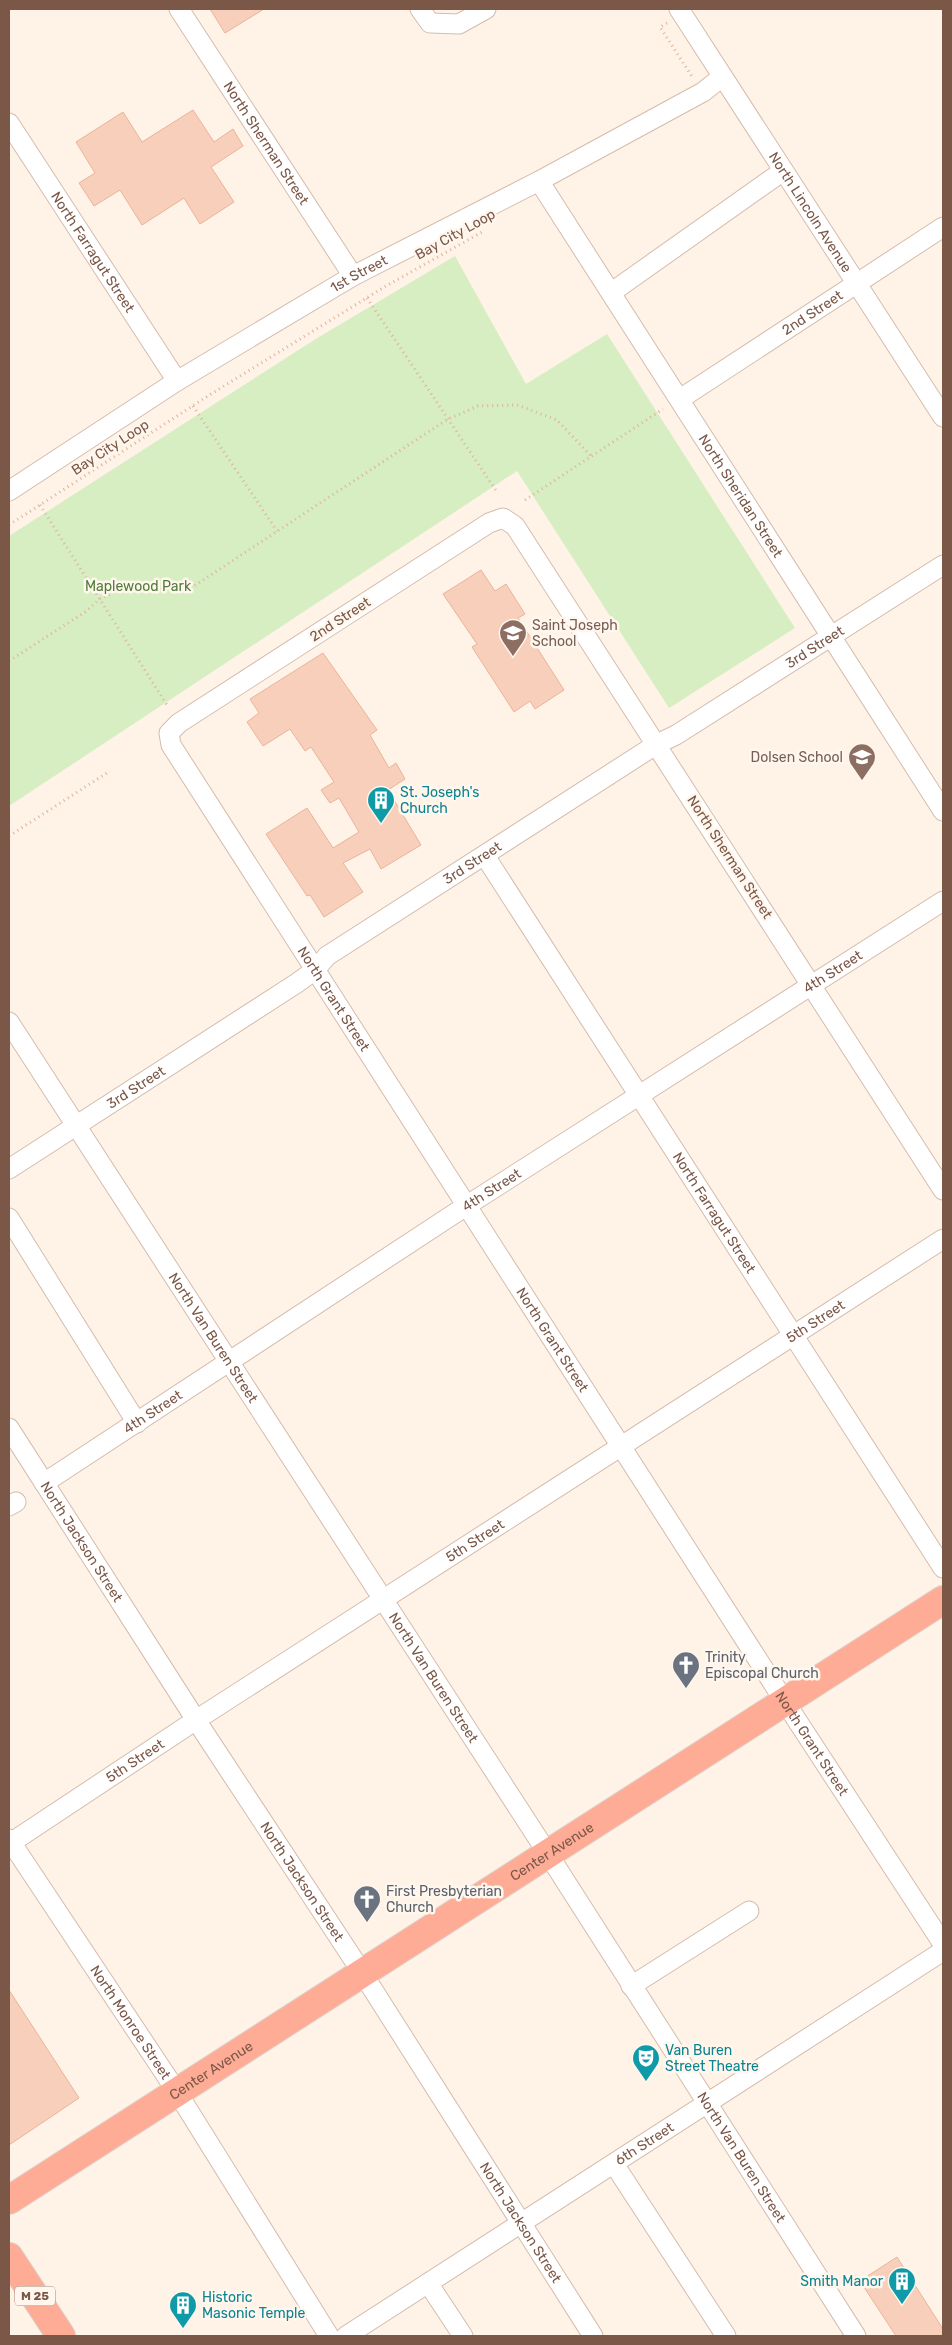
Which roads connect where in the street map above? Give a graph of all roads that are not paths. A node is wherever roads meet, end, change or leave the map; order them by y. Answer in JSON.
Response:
{"nodes":[{"id":1,"x":179,"y":9,"type":"edge"},
{"id":2,"x":420,"y":9,"type":"edge"},
{"id":3,"x":486,"y":9,"type":"edge"},
{"id":4,"x":679,"y":9,"type":"edge"},
{"id":5,"x":722,"y":77,"type":"junction"},
{"id":6,"x":9,"y":123,"type":"edge"},
{"id":7,"x":783,"y":171,"type":"junction"},
{"id":8,"x":539,"y":181,"type":"junction"},
{"id":9,"x":943,"y":227,"type":"edge"},
{"id":10,"x":353,"y":276,"type":"junction"},
{"id":11,"x":855,"y":284,"type":"junction"},
{"id":12,"x":612,"y":292,"type":"junction"},
{"id":13,"x":177,"y":381,"type":"junction"},
{"id":14,"x":680,"y":399,"type":"junction"},
{"id":15,"x":943,"y":417,"type":"edge"},
{"id":16,"x":9,"y":491,"type":"edge"},
{"id":17,"x":515,"y":526,"type":"joint"},
{"id":18,"x":943,"y":565,"type":"edge"},
{"id":19,"x":832,"y":637,"type":"junction"},
{"id":20,"x":169,"y":733,"type":"joint"},
{"id":21,"x":657,"y":744,"type":"junction"},
{"id":22,"x":943,"y":811,"type":"edge"},
{"id":23,"x":485,"y":856,"type":"junction"},
{"id":24,"x":943,"y":901,"type":"edge"},
{"id":25,"x":315,"y":970,"type":"junction"},
{"id":26,"x":813,"y":985,"type":"junction"},
{"id":27,"x":9,"y":1022,"type":"edge"},
{"id":28,"x":640,"y":1097,"type":"junction"},
{"id":29,"x":76,"y":1126,"type":"junction"},
{"id":30,"x":9,"y":1169,"type":"edge"},
{"id":31,"x":943,"y":1190,"type":"edge"},
{"id":32,"x":466,"y":1206,"type":"junction"},
{"id":33,"x":9,"y":1218,"type":"edge"},
{"id":34,"x":943,"y":1239,"type":"edge"},
{"id":35,"x":795,"y":1336,"type":"junction"},
{"id":36,"x":230,"y":1362,"type":"junction"},
{"id":37,"x":136,"y":1423,"type":"junction"},
{"id":38,"x":9,"y":1428,"type":"edge"},
{"id":39,"x":623,"y":1447,"type":"junction"},
{"id":40,"x":44,"y":1483,"type":"junction"},
{"id":41,"x":943,"y":1568,"type":"edge"},
{"id":42,"x":943,"y":1600,"type":"edge"},
{"id":43,"x":384,"y":1601,"type":"junction"},
{"id":44,"x":785,"y":1702,"type":"junction"},
{"id":45,"x":196,"y":1720,"type":"junction"},
{"id":46,"x":10,"y":1842,"type":"edge"},
{"id":47,"x":548,"y":1854,"type":"junction"},
{"id":48,"x":749,"y":1911,"type":"dead end"},
{"id":49,"x":943,"y":1944,"type":"edge"},
{"id":50,"x":943,"y":1951,"type":"edge"},
{"id":51,"x":363,"y":1974,"type":"junction"},
{"id":52,"x":631,"y":1986,"type":"junction"},
{"id":53,"x":177,"y":2092,"type":"junction"},
{"id":54,"x":707,"y":2104,"type":"junction"},
{"id":55,"x":614,"y":2164,"type":"junction"},
{"id":56,"x":9,"y":2200,"type":"edge"},
{"id":57,"x":521,"y":2224,"type":"junction"},
{"id":58,"x":9,"y":2256,"type":"edge"},
{"id":59,"x":428,"y":2283,"type":"junction"},
{"id":60,"x":59,"y":2336,"type":"edge"},
{"id":61,"x":329,"y":2336,"type":"edge"},
{"id":62,"x":346,"y":2336,"type":"edge"},
{"id":63,"x":463,"y":2336,"type":"edge"},
{"id":64,"x":593,"y":2336,"type":"edge"},
{"id":65,"x":726,"y":2336,"type":"edge"},
{"id":66,"x":856,"y":2336,"type":"edge"}],
"edges":[{"from":1,"to":10,"type":"street","name":"North Sherman Street"},
{"from":2,"to":3,"type":"street"},
{"from":4,"to":5,"type":"street","name":"North Lincoln Avenue"},
{"from":5,"to":7,"type":"street","name":"North Lincoln Avenue"},
{"from":5,"to":8,"type":"street","name":"1st Street"},
{"from":6,"to":13,"type":"street","name":"North Farragut Street"},
{"from":7,"to":11,"type":"street","name":"North Lincoln Avenue"},
{"from":7,"to":12,"type":"street"},
{"from":8,"to":10,"type":"street","name":"1st Street"},
{"from":8,"to":12,"type":"street","name":"North Sheridan Street"},
{"from":9,"to":11,"type":"street","name":"2nd Street"},
{"from":10,"to":13,"type":"street","name":"1st Street"},
{"from":11,"to":14,"type":"street","name":"2nd Street"},
{"from":11,"to":15,"type":"street","name":"North Lincoln Avenue"},
{"from":12,"to":14,"type":"street","name":"North Sheridan Street"},
{"from":13,"to":16,"type":"street","name":"1st Street"},
{"from":14,"to":19,"type":"street","name":"North Sheridan Street"},
{"from":17,"to":20,"type":"street","name":"2nd Street"},
{"from":17,"to":21,"type":"street","name":"North Sherman Street"},
{"from":18,"to":19,"type":"street","name":"3rd Street"},
{"from":19,"to":21,"type":"street","name":"3rd Street"},
{"from":19,"to":22,"type":"street","name":"North Sheridan Street"},
{"from":20,"to":25,"type":"street","name":"North Grant Street"},
{"from":21,"to":23,"type":"street","name":"3rd Street"},
{"from":21,"to":26,"type":"street","name":"North Sherman Street"},
{"from":23,"to":25,"type":"street","name":"3rd Street"},
{"from":23,"to":28,"type":"street","name":"North Farragut Street"},
{"from":24,"to":26,"type":"street","name":"4th Street"},
{"from":25,"to":29,"type":"street","name":"3rd Street"},
{"from":25,"to":32,"type":"street","name":"North Grant Street"},
{"from":26,"to":28,"type":"street","name":"4th Street"},
{"from":26,"to":31,"type":"street","name":"North Sherman Street"},
{"from":27,"to":29,"type":"street","name":"North Van Buren Street"},
{"from":28,"to":32,"type":"street","name":"4th Street"},
{"from":28,"to":35,"type":"street","name":"North Farragut Street"},
{"from":29,"to":30,"type":"street","name":"3rd Street"},
{"from":29,"to":36,"type":"street","name":"North Van Buren Street"},
{"from":32,"to":36,"type":"street","name":"4th Street"},
{"from":32,"to":39,"type":"street","name":"North Grant Street"},
{"from":33,"to":37,"type":"street"},
{"from":34,"to":35,"type":"street","name":"5th Street"},
{"from":35,"to":39,"type":"street","name":"5th Street"},
{"from":35,"to":41,"type":"street","name":"North Farragut Street"},
{"from":36,"to":37,"type":"street","name":"4th Street"},
{"from":36,"to":43,"type":"street","name":"North Van Buren Street"},
{"from":37,"to":40,"type":"street","name":"4th Street"},
{"from":38,"to":40,"type":"street","name":"North Jackson Street"},
{"from":39,"to":43,"type":"street","name":"5th Street"},
{"from":39,"to":44,"type":"street","name":"North Grant Street"},
{"from":40,"to":45,"type":"street","name":"North Jackson Street"},
{"from":42,"to":44,"type":"highway","name":"Center Avenue"},
{"from":43,"to":45,"type":"street","name":"5th Street"},
{"from":43,"to":47,"type":"street","name":"North Van Buren Street"},
{"from":44,"to":47,"type":"highway","name":"Center Avenue"},
{"from":44,"to":49,"type":"street","name":"North Grant Street"},
{"from":45,"to":46,"type":"street","name":"5th Street"},
{"from":45,"to":51,"type":"street","name":"North Jackson Street"},
{"from":46,"to":53,"type":"street","name":"North Monroe Street"},
{"from":47,"to":51,"type":"highway","name":"Center Avenue"},
{"from":47,"to":52,"type":"street","name":"North Van Buren Street"},
{"from":48,"to":52,"type":"street"},
{"from":50,"to":54,"type":"street","name":"6th Street"},
{"from":51,"to":53,"type":"highway","name":"Center Avenue"},
{"from":51,"to":57,"type":"street","name":"North Jackson Street"},
{"from":52,"to":54,"type":"street","name":"North Van Buren Street"},
{"from":53,"to":56,"type":"highway","name":"Center Avenue"},
{"from":53,"to":61,"type":"street","name":"North Monroe Street"},
{"from":54,"to":55,"type":"street","name":"6th Street"},
{"from":54,"to":66,"type":"street","name":"North Van Buren Street"},
{"from":55,"to":57,"type":"street","name":"6th Street"},
{"from":55,"to":65,"type":"street"},
{"from":57,"to":59,"type":"street","name":"6th Street"},
{"from":57,"to":64,"type":"street","name":"North Jackson Street"},
{"from":58,"to":60,"type":"highway","number":"M 25"},
{"from":59,"to":62,"type":"street","name":"6th Street"},
{"from":59,"to":63,"type":"street"}]}
